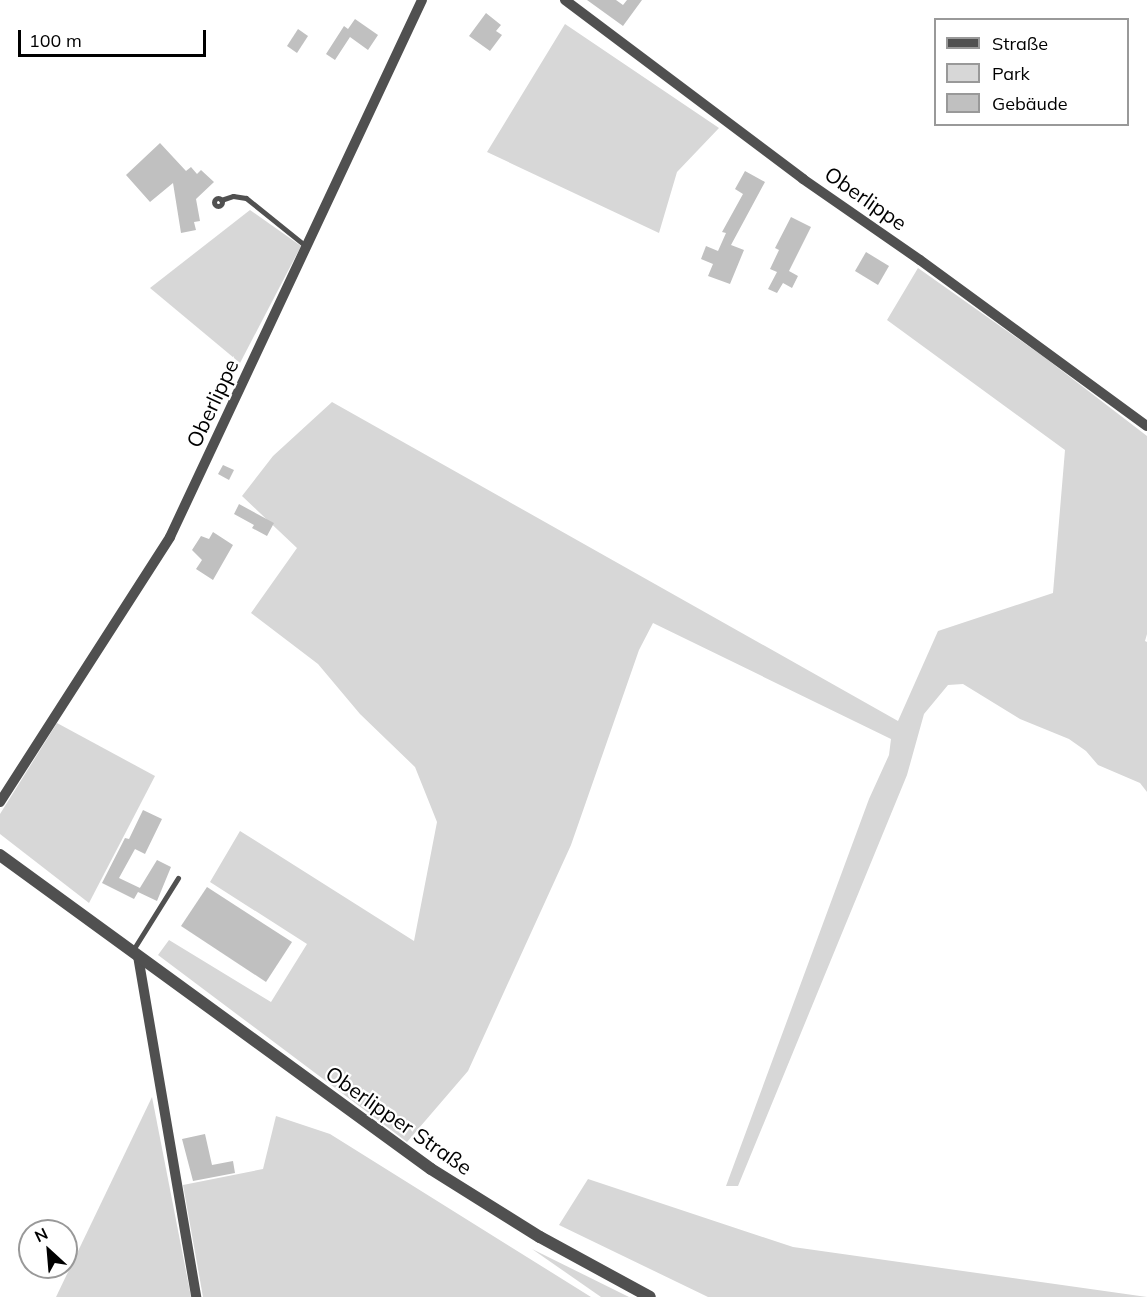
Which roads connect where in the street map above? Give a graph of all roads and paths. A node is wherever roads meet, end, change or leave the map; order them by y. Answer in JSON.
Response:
{"nodes":[{"id":1,"x":423,"y":0,"type":"edge"},
{"id":2,"x":565,"y":0,"type":"edge"},
{"id":3,"x":221,"y":200,"type":"dead end"},
{"id":4,"x":307,"y":247,"type":"junction"},
{"id":5,"x":1147,"y":426,"type":"edge"},
{"id":6,"x":0,"y":802,"type":"edge"},
{"id":7,"x":0,"y":855,"type":"edge"},
{"id":8,"x":178,"y":878,"type":"dead end"},
{"id":9,"x":135,"y":954,"type":"junction"},
{"id":10,"x":196,"y":1297,"type":"edge"},
{"id":11,"x":650,"y":1297,"type":"edge"}],
"edges":[{"from":1,"to":4,"type":"street","name":"Oberlippe"},
{"from":2,"to":5,"type":"street","name":"Oberlippe"},
{"from":3,"to":4,"type":"lane"},
{"from":4,"to":6,"type":"street","name":"Oberlippe"},
{"from":7,"to":9,"type":"street","name":"Oberlipper Straße"},
{"from":8,"to":9,"type":"lane"},
{"from":9,"to":10,"type":"street"},
{"from":9,"to":11,"type":"street","name":"Oberlipper Straße"}]}
